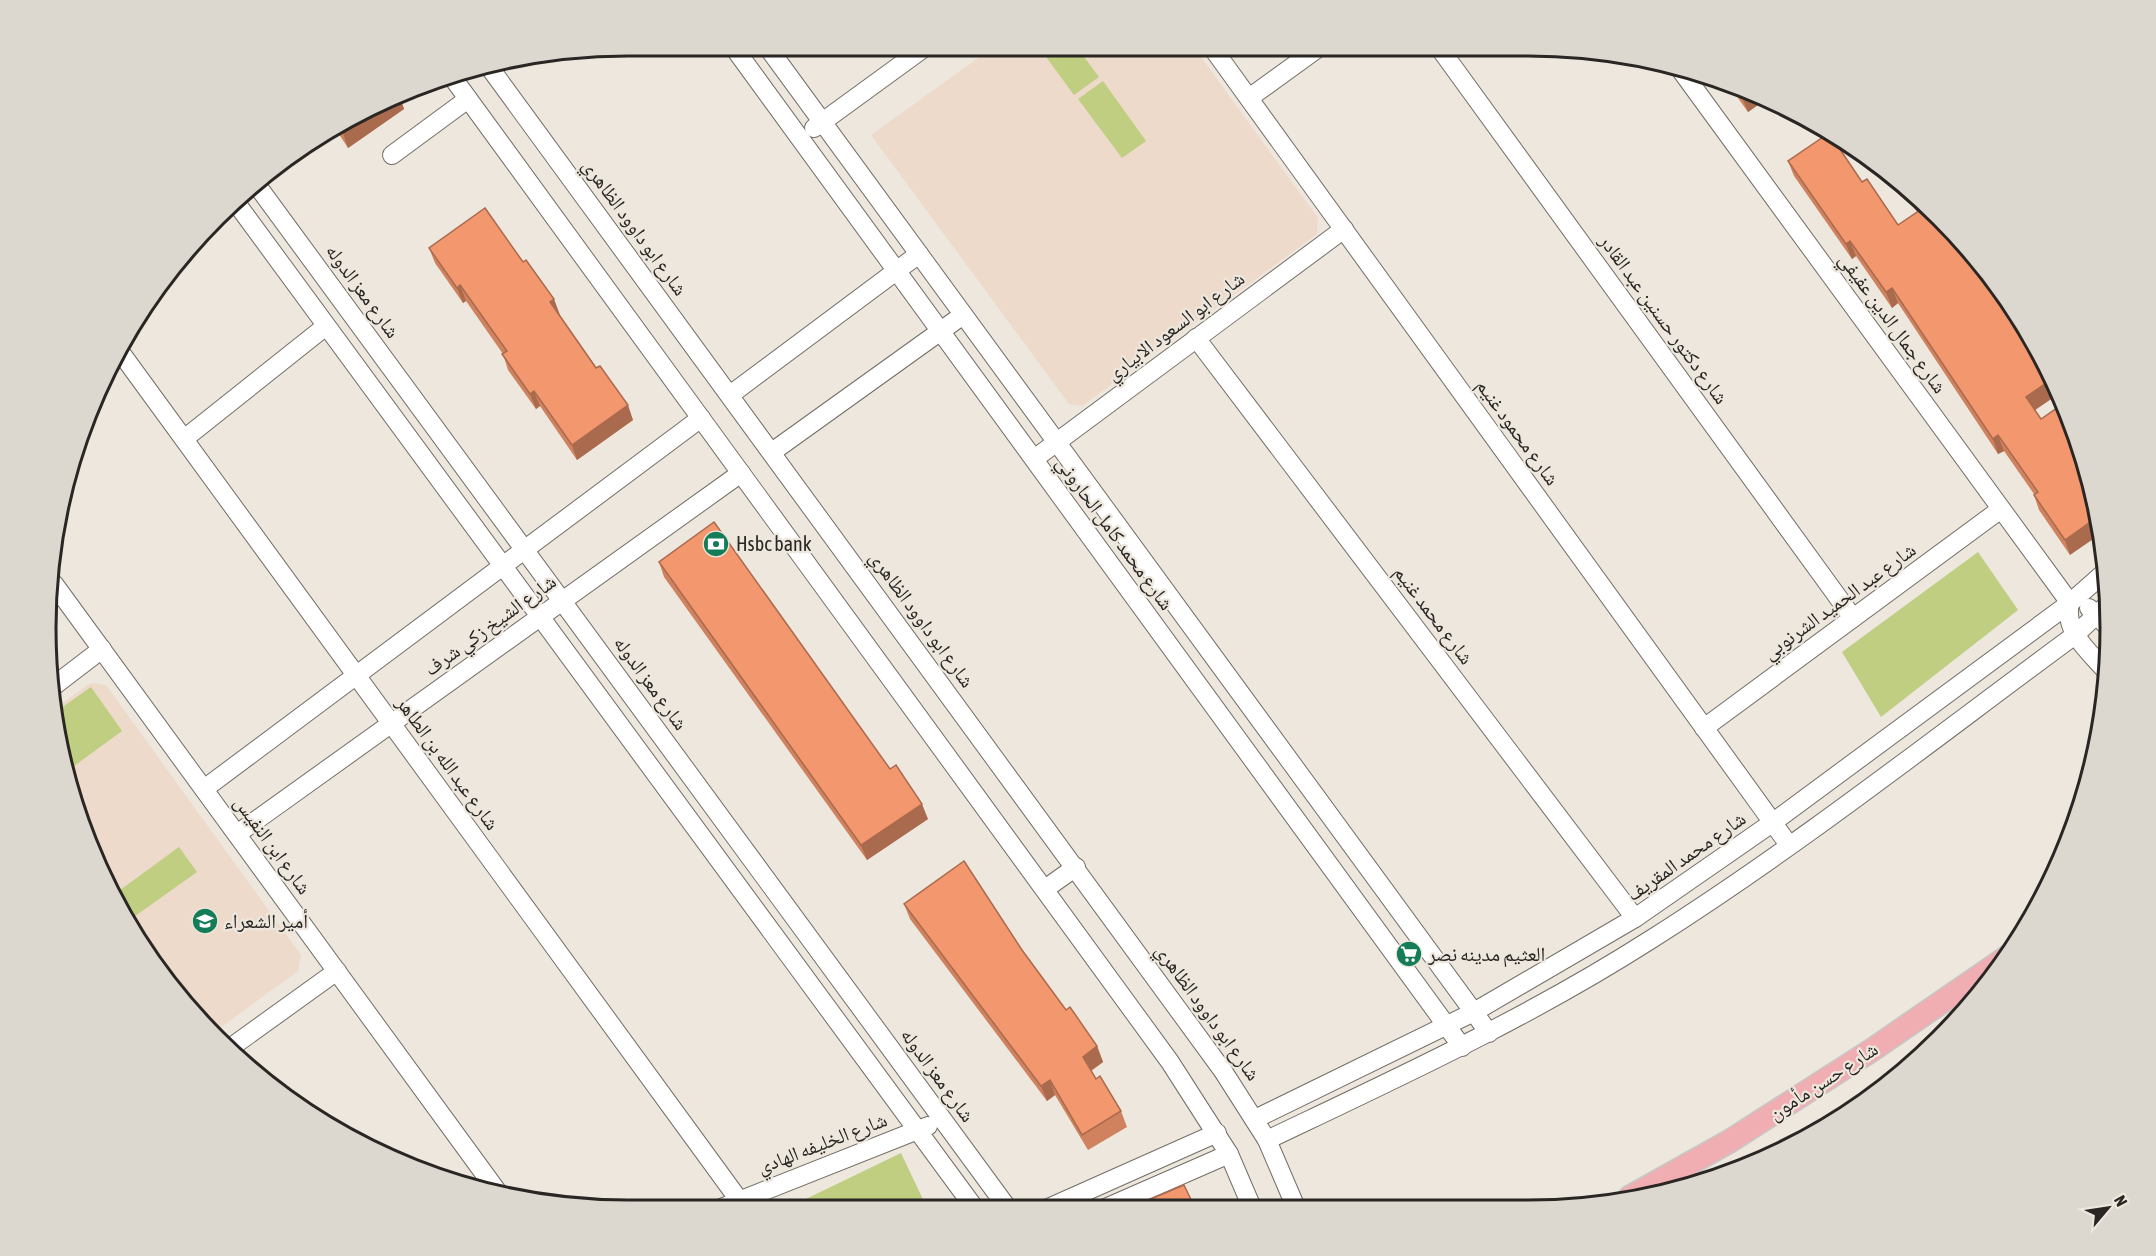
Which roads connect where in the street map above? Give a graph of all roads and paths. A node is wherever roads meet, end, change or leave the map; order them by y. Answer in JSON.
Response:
{"nodes":[{"id":1,"x":740,"y":56,"type":"edge"},
{"id":2,"x":774,"y":56,"type":"edge"},
{"id":3,"x":913,"y":56,"type":"edge"},
{"id":4,"x":1218,"y":56,"type":"edge"},
{"id":5,"x":1308,"y":56,"type":"edge"},
{"id":6,"x":1445,"y":56,"type":"edge"},
{"id":7,"x":493,"y":72,"type":"edge"},
{"id":8,"x":1687,"y":78,"type":"edge"},
{"id":9,"x":456,"y":82,"type":"edge"},
{"id":10,"x":1249,"y":98,"type":"junction"},
{"id":11,"x":468,"y":99,"type":"junction"},
{"id":12,"x":822,"y":122,"type":"junction"},
{"id":13,"x":800,"y":138,"type":"junction"},
{"id":14,"x":392,"y":155,"type":"dead end"},
{"id":15,"x":260,"y":190,"type":"edge"},
{"id":16,"x":240,"y":208,"type":"edge"},
{"id":17,"x":1344,"y":230,"type":"junction"},
{"id":18,"x":919,"y":254,"type":"junction"},
{"id":19,"x":897,"y":271,"type":"junction"},
{"id":20,"x":963,"y":315,"type":"junction"},
{"id":21,"x":326,"y":326,"type":"junction"},
{"id":22,"x":941,"y":331,"type":"junction"},
{"id":23,"x":1196,"y":338,"type":"junction"},
{"id":24,"x":124,"y":357,"type":"edge"},
{"id":25,"x":730,"y":395,"type":"junction"},
{"id":26,"x":701,"y":418,"type":"junction"},
{"id":27,"x":184,"y":439,"type":"junction"},
{"id":28,"x":1057,"y":442,"type":"junction"},
{"id":29,"x":772,"y":452,"type":"junction"},
{"id":30,"x":1034,"y":459,"type":"junction"},
{"id":31,"x":741,"y":473,"type":"junction"},
{"id":32,"x":2001,"y":509,"type":"junction"},
{"id":33,"x":524,"y":549,"type":"junction"},
{"id":34,"x":502,"y":566,"type":"junction"},
{"id":35,"x":2098,"y":578,"type":"edge"},
{"id":36,"x":57,"y":588,"type":"edge"},
{"id":37,"x":562,"y":601,"type":"junction"},
{"id":38,"x":2070,"y":603,"type":"junction"},
{"id":39,"x":2099,"y":608,"type":"edge"},
{"id":40,"x":2100,"y":611,"type":"edge"},
{"id":41,"x":540,"y":617,"type":"junction"},
{"id":42,"x":1853,"y":618,"type":"junction"},
{"id":43,"x":2075,"y":635,"type":"junction"},
{"id":44,"x":102,"y":649,"type":"junction"},
{"id":45,"x":2099,"y":663,"type":"edge"},
{"id":46,"x":356,"y":675,"type":"junction"},
{"id":47,"x":58,"y":682,"type":"edge"},
{"id":48,"x":392,"y":723,"type":"junction"},
{"id":49,"x":1704,"y":728,"type":"junction"},
{"id":50,"x":204,"y":789,"type":"junction"},
{"id":51,"x":1773,"y":823,"type":"junction"},
{"id":52,"x":237,"y":834,"type":"junction"},
{"id":53,"x":1788,"y":845,"type":"junction"},
{"id":54,"x":1076,"y":867,"type":"junction"},
{"id":55,"x":1045,"y":890,"type":"junction"},
{"id":56,"x":1635,"y":918,"type":"junction"},
{"id":57,"x":337,"y":971,"type":"junction"},
{"id":58,"x":1986,"y":972,"type":"edge"},
{"id":59,"x":1474,"y":1012,"type":"junction"},
{"id":60,"x":1446,"y":1025,"type":"junction"},
{"id":61,"x":1489,"y":1033,"type":"junction"},
{"id":62,"x":235,"y":1044,"type":"edge"},
{"id":63,"x":1462,"y":1047,"type":"junction"},
{"id":64,"x":1255,"y":1119,"type":"junction"},
{"id":65,"x":944,"y":1121,"type":"junction"},
{"id":66,"x":917,"y":1130,"type":"junction"},
{"id":67,"x":1216,"y":1133,"type":"junction"},
{"id":68,"x":1267,"y":1140,"type":"junction"},
{"id":69,"x":1228,"y":1154,"type":"junction"},
{"id":70,"x":492,"y":1184,"type":"edge"},
{"id":71,"x":1647,"y":1187,"type":"edge"},
{"id":72,"x":739,"y":1200,"type":"joint"},
{"id":73,"x":969,"y":1200,"type":"edge"},
{"id":74,"x":1002,"y":1200,"type":"edge"},
{"id":75,"x":1066,"y":1200,"type":"edge"},
{"id":76,"x":1124,"y":1200,"type":"edge"},
{"id":77,"x":1249,"y":1200,"type":"edge"},
{"id":78,"x":1294,"y":1200,"type":"edge"}],
"edges":[{"from":1,"to":13,"type":"street","name":"شارع محمد كامل الحاروني"},
{"from":2,"to":12,"type":"street","name":"شارع محمد كامل الحاروني"},
{"from":3,"to":12,"type":"street"},
{"from":4,"to":10,"type":"street","name":"شارع محمود غنيم"},
{"from":5,"to":10,"type":"street"},
{"from":6,"to":42,"type":"street","name":"شارع دكتور حسنين عبد القادر"},
{"from":7,"to":25,"type":"street","name":"شارع ابو داوود الظاهري"},
{"from":8,"to":32,"type":"street","name":"شارع جمال الدين عفيفي"},
{"from":9,"to":11,"type":"street"},
{"from":10,"to":17,"type":"street","name":"شارع محمود غنيم"},
{"from":11,"to":14,"type":"street"},
{"from":11,"to":26,"type":"street"},
{"from":12,"to":13,"type":"street"},
{"from":12,"to":18,"type":"street","name":"شارع محمد كامل الحاروني"},
{"from":13,"to":19,"type":"street","name":"شارع محمد كامل الحاروني"},
{"from":15,"to":33,"type":"street","name":"شارع معز الدوله"},
{"from":16,"to":21,"type":"street"},
{"from":17,"to":23,"type":"street","name":"شارع ابو السعود الابياري"},
{"from":17,"to":49,"type":"street","name":"شارع محمود غنيم"},
{"from":18,"to":19,"type":"street"},
{"from":18,"to":20,"type":"street","name":"شارع محمد كامل الحاروني"},
{"from":19,"to":22,"type":"street","name":"شارع محمد كامل الحاروني"},
{"from":19,"to":25,"type":"street"},
{"from":20,"to":22,"type":"street"},
{"from":20,"to":28,"type":"street","name":"شارع محمد كامل الحاروني"},
{"from":21,"to":27,"type":"street"},
{"from":21,"to":34,"type":"street"},
{"from":22,"to":29,"type":"street"},
{"from":22,"to":30,"type":"street","name":"شارع محمد كامل الحاروني"},
{"from":23,"to":28,"type":"street","name":"شارع ابو السعود الابياري"},
{"from":23,"to":56,"type":"street","name":"شارع محمد غنيم"},
{"from":24,"to":27,"type":"street","name":"شارع عبد الله بن الطاهر"},
{"from":25,"to":29,"type":"street","name":"شارع ابو داوود الظاهري"},
{"from":26,"to":31,"type":"street"},
{"from":26,"to":33,"type":"street","name":"شارع الشيخ زكي شرف"},
{"from":27,"to":46,"type":"street","name":"شارع عبد الله بن الطاهر"},
{"from":28,"to":30,"type":"street","name":"شارع ابو السعود الابياري"},
{"from":28,"to":59,"type":"street","name":"شارع محمد كامل الحاروني"},
{"from":29,"to":54,"type":"street","name":"شارع ابو داوود الظاهري"},
{"from":30,"to":60,"type":"street","name":"شارع محمد كامل الحاروني"},
{"from":31,"to":37,"type":"street","name":"شارع الشيخ زكي شرف"},
{"from":31,"to":55,"type":"street"},
{"from":32,"to":38,"type":"street","name":"شارع جمال الدين عفيفي"},
{"from":32,"to":42,"type":"street","name":"شارع عبد الحميد الشرنوبي"},
{"from":33,"to":34,"type":"street","name":"شارع الشيخ زكي شرف"},
{"from":33,"to":37,"type":"street","name":"شارع معز الدوله"},
{"from":34,"to":41,"type":"street"},
{"from":34,"to":46,"type":"street","name":"شارع الشيخ زكي شرف"},
{"from":35,"to":38,"type":"street","name":"شارع محمد المقريف"},
{"from":36,"to":44,"type":"street","name":"شارع ابن النفيس"},
{"from":37,"to":41,"type":"street","name":"شارع الشيخ زكي شرف"},
{"from":37,"to":65,"type":"street","name":"شارع معز الدوله"},
{"from":38,"to":39,"type":"street"},
{"from":38,"to":43,"type":"street","name":"شارع جمال الدين عفيفي"},
{"from":38,"to":51,"type":"street","name":"شارع محمد المقريف"},
{"from":40,"to":43,"type":"street"},
{"from":41,"to":48,"type":"street","name":"شارع الشيخ زكي شرف"},
{"from":41,"to":66,"type":"street"},
{"from":42,"to":49,"type":"street","name":"شارع عبد الحميد الشرنوبي"},
{"from":43,"to":45,"type":"street"},
{"from":43,"to":53,"type":"street"},
{"from":44,"to":47,"type":"street"},
{"from":44,"to":50,"type":"street","name":"شارع ابن النفيس"},
{"from":46,"to":48,"type":"street","name":"شارع عبد الله بن الطاهر"},
{"from":46,"to":50,"type":"street","name":"شارع الشيخ زكي شرف"},
{"from":48,"to":52,"type":"street","name":"شارع الشيخ زكي شرف"},
{"from":48,"to":72,"type":"street","name":"شارع عبد الله بن الطاهر"},
{"from":49,"to":51,"type":"street","name":"شارع محمود غنيم"},
{"from":50,"to":52,"type":"street","name":"شارع ابن النفيس"},
{"from":51,"to":53,"type":"street","name":"شارع محمود غنيم"},
{"from":51,"to":56,"type":"street","name":"شارع محمد المقريف"},
{"from":52,"to":57,"type":"street","name":"شارع ابن النفيس"},
{"from":53,"to":61,"type":"street"},
{"from":54,"to":55,"type":"street"},
{"from":54,"to":64,"type":"street","name":"شارع ابو داوود الظاهري"},
{"from":55,"to":67,"type":"street"},
{"from":56,"to":59,"type":"street","name":"شارع محمد المقريف"},
{"from":57,"to":62,"type":"street"},
{"from":57,"to":70,"type":"street","name":"شارع ابن النفيس"},
{"from":58,"to":71,"type":"main road","name":"شارع حسن مأمون"},
{"from":59,"to":60,"type":"street","name":"شارع محمد المقريف"},
{"from":59,"to":61,"type":"street","name":"شارع محمد كامل الحاروني"},
{"from":60,"to":63,"type":"street","name":"شارع محمد كامل الحاروني"},
{"from":60,"to":64,"type":"street","name":"شارع محمد المقريف"},
{"from":61,"to":63,"type":"street"},
{"from":63,"to":68,"type":"street"},
{"from":64,"to":68,"type":"street","name":"شارع ابو داوود الظاهري"},
{"from":65,"to":66,"type":"street","name":"شارع الخليفه الهادي"},
{"from":65,"to":74,"type":"street","name":"شارع معز الدوله"},
{"from":66,"to":72,"type":"street","name":"شارع الخليفه الهادي"},
{"from":66,"to":73,"type":"street"},
{"from":67,"to":69,"type":"street"},
{"from":67,"to":75,"type":"street"},
{"from":68,"to":78,"type":"street","name":"شارع ابو داوود الظاهري"},
{"from":69,"to":76,"type":"street"},
{"from":69,"to":77,"type":"street"}]}
